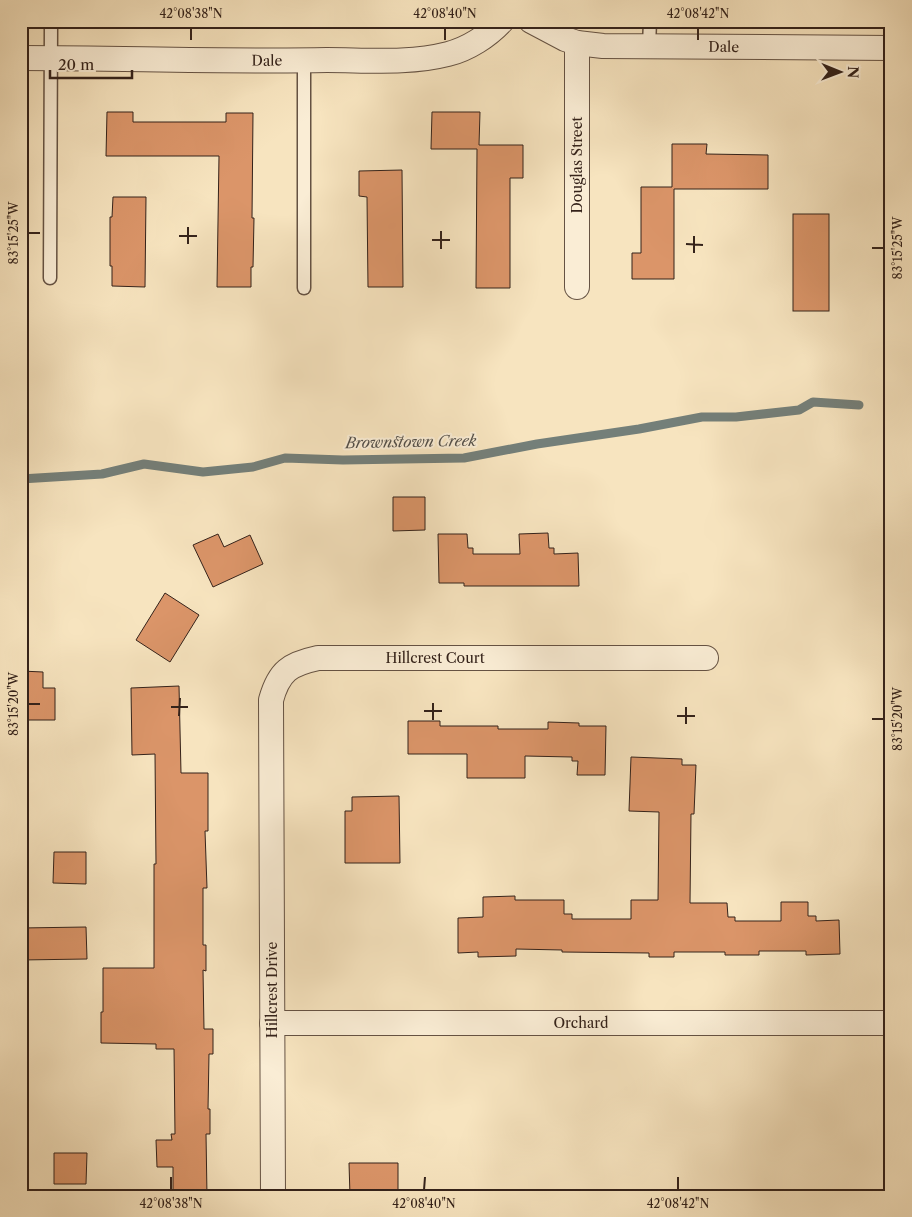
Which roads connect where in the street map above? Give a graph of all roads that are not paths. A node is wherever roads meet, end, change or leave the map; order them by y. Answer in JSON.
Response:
{"nodes":[{"id":1,"x":51,"y":21,"type":"edge"},
{"id":2,"x":502,"y":21,"type":"edge"},
{"id":3,"x":531,"y":21,"type":"edge"},
{"id":4,"x":650,"y":21,"type":"edge"},
{"id":5,"x":577,"y":43,"type":"junction"},
{"id":6,"x":649,"y":46,"type":"junction"},
{"id":7,"x":891,"y":48,"type":"edge"},
{"id":8,"x":21,"y":58,"type":"edge"},
{"id":9,"x":51,"y":58,"type":"junction"},
{"id":10,"x":304,"y":61,"type":"junction"},
{"id":11,"x":50,"y":278,"type":"dead end"},
{"id":12,"x":577,"y":287,"type":"dead end"},
{"id":13,"x":304,"y":288,"type":"dead end"},
{"id":14,"x":706,"y":658,"type":"dead end"},
{"id":15,"x":271,"y":785,"type":"joint"},
{"id":16,"x":272,"y":1023,"type":"junction"},
{"id":17,"x":891,"y":1023,"type":"edge"},
{"id":18,"x":273,"y":1196,"type":"edge"}],
"edges":[{"from":1,"to":9,"type":"lane"},
{"from":2,"to":10,"type":"street","name":"Dale"},
{"from":3,"to":5,"type":"street","name":"Dale"},
{"from":4,"to":6,"type":"lane"},
{"from":5,"to":6,"type":"street","name":"Dale"},
{"from":5,"to":12,"type":"street","name":"Douglas Street"},
{"from":6,"to":7,"type":"street","name":"Dale"},
{"from":8,"to":9,"type":"street","name":"Dale"},
{"from":9,"to":10,"type":"street","name":"Dale"},
{"from":9,"to":11,"type":"lane"},
{"from":10,"to":13,"type":"lane"},
{"from":14,"to":15,"type":"street","name":"Hillcrest Court"},
{"from":15,"to":16,"type":"street","name":"Hillcrest Drive"},
{"from":16,"to":17,"type":"street","name":"Orchard"},
{"from":16,"to":18,"type":"street","name":"Hillcrest Drive"}]}
